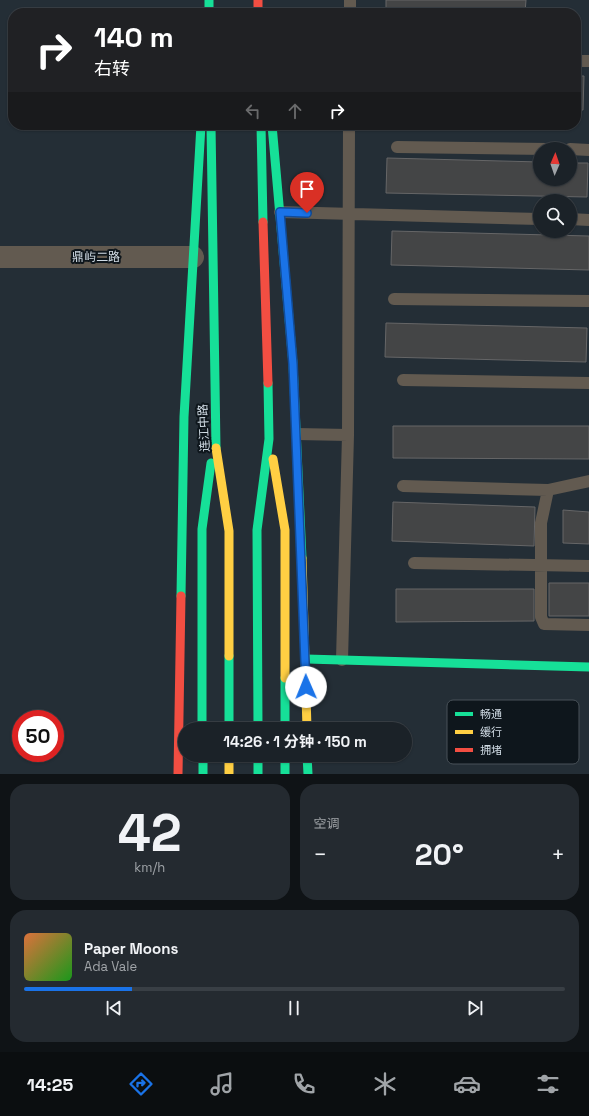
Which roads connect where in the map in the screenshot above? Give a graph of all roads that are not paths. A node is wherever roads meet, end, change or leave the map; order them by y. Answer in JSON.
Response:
{"nodes":[{"id":1,"x":201,"y":130,"type":"edge"},
{"id":2,"x":211,"y":130,"type":"edge"},
{"id":3,"x":261,"y":130,"type":"edge"},
{"id":4,"x":272,"y":130,"type":"edge"},
{"id":5,"x":349,"y":130,"type":"edge"},
{"id":6,"x":397,"y":147,"type":"dead end"},
{"id":7,"x":533,"y":149,"type":"edge"},
{"id":8,"x":577,"y":149,"type":"edge"},
{"id":9,"x":589,"y":150,"type":"edge"},
{"id":10,"x":280,"y":212,"type":"junction"},
{"id":11,"x":349,"y":215,"type":"junction"},
{"id":12,"x":533,"y":219,"type":"edge"},
{"id":13,"x":577,"y":219,"type":"edge"},
{"id":14,"x":589,"y":220,"type":"edge"},
{"id":15,"x":0,"y":257,"type":"edge"},
{"id":16,"x":193,"y":257,"type":"junction"},
{"id":17,"x":394,"y":299,"type":"dead end"},
{"id":18,"x":589,"y":301,"type":"edge"},
{"id":19,"x":403,"y":380,"type":"dead end"},
{"id":20,"x":589,"y":383,"type":"edge"},
{"id":21,"x":297,"y":434,"type":"junction"},
{"id":22,"x":348,"y":435,"type":"junction"},
{"id":23,"x":269,"y":439,"type":"junction"},
{"id":24,"x":215,"y":440,"type":"junction"},
{"id":25,"x":589,"y":481,"type":"edge"},
{"id":26,"x":403,"y":486,"type":"dead end"},
{"id":27,"x":548,"y":490,"type":"junction"},
{"id":28,"x":414,"y":563,"type":"dead end"},
{"id":29,"x":541,"y":565,"type":"junction"},
{"id":30,"x":589,"y":566,"type":"edge"},
{"id":31,"x":589,"y":624,"type":"edge"},
{"id":32,"x":306,"y":659,"type":"junction"},
{"id":33,"x":342,"y":660,"type":"junction"},
{"id":34,"x":589,"y":667,"type":"edge"},
{"id":35,"x":202,"y":722,"type":"edge"},
{"id":36,"x":229,"y":722,"type":"edge"},
{"id":37,"x":258,"y":722,"type":"edge"},
{"id":38,"x":285,"y":722,"type":"edge"},
{"id":39,"x":307,"y":722,"type":"edge"},
{"id":40,"x":203,"y":762,"type":"edge"},
{"id":41,"x":229,"y":762,"type":"edge"},
{"id":42,"x":258,"y":762,"type":"edge"},
{"id":43,"x":285,"y":762,"type":"edge"},
{"id":44,"x":307,"y":762,"type":"edge"},
{"id":45,"x":178,"y":774,"type":"edge"},
{"id":46,"x":203,"y":774,"type":"edge"},
{"id":47,"x":229,"y":774,"type":"edge"},
{"id":48,"x":258,"y":774,"type":"edge"},
{"id":49,"x":285,"y":774,"type":"edge"},
{"id":50,"x":308,"y":774,"type":"edge"}],
"edges":[{"from":1,"to":16,"type":"main road"},
{"from":2,"to":24,"type":"main road","name":"连江中路"},
{"from":3,"to":23,"type":"main road"},
{"from":4,"to":10,"type":"main road"},
{"from":5,"to":11,"type":"lane"},
{"from":6,"to":7,"type":"lane"},
{"from":8,"to":9,"type":"lane"},
{"from":10,"to":11,"type":"lane"},
{"from":10,"to":21,"type":"main road"},
{"from":11,"to":12,"type":"lane"},
{"from":11,"to":22,"type":"lane"},
{"from":13,"to":14,"type":"lane"},
{"from":15,"to":16,"type":"street","name":"鼎屿二路"},
{"from":16,"to":45,"type":"main road"},
{"from":17,"to":18,"type":"lane"},
{"from":19,"to":20,"type":"lane"},
{"from":21,"to":22,"type":"lane"},
{"from":21,"to":32,"type":"main road"},
{"from":22,"to":33,"type":"lane"},
{"from":23,"to":37,"type":"main road"},
{"from":23,"to":38,"type":"main road"},
{"from":24,"to":35,"type":"main road"},
{"from":24,"to":36,"type":"main road","name":"连江中路"},
{"from":25,"to":27,"type":"lane"},
{"from":26,"to":27,"type":"lane"},
{"from":27,"to":29,"type":"lane"},
{"from":28,"to":29,"type":"lane"},
{"from":29,"to":30,"type":"lane"},
{"from":29,"to":31,"type":"lane"},
{"from":32,"to":33,"type":"main road"},
{"from":32,"to":39,"type":"main road"},
{"from":33,"to":34,"type":"main road"},
{"from":40,"to":46,"type":"main road"},
{"from":41,"to":47,"type":"main road"},
{"from":42,"to":48,"type":"main road"},
{"from":43,"to":49,"type":"main road"},
{"from":44,"to":50,"type":"main road"}]}
